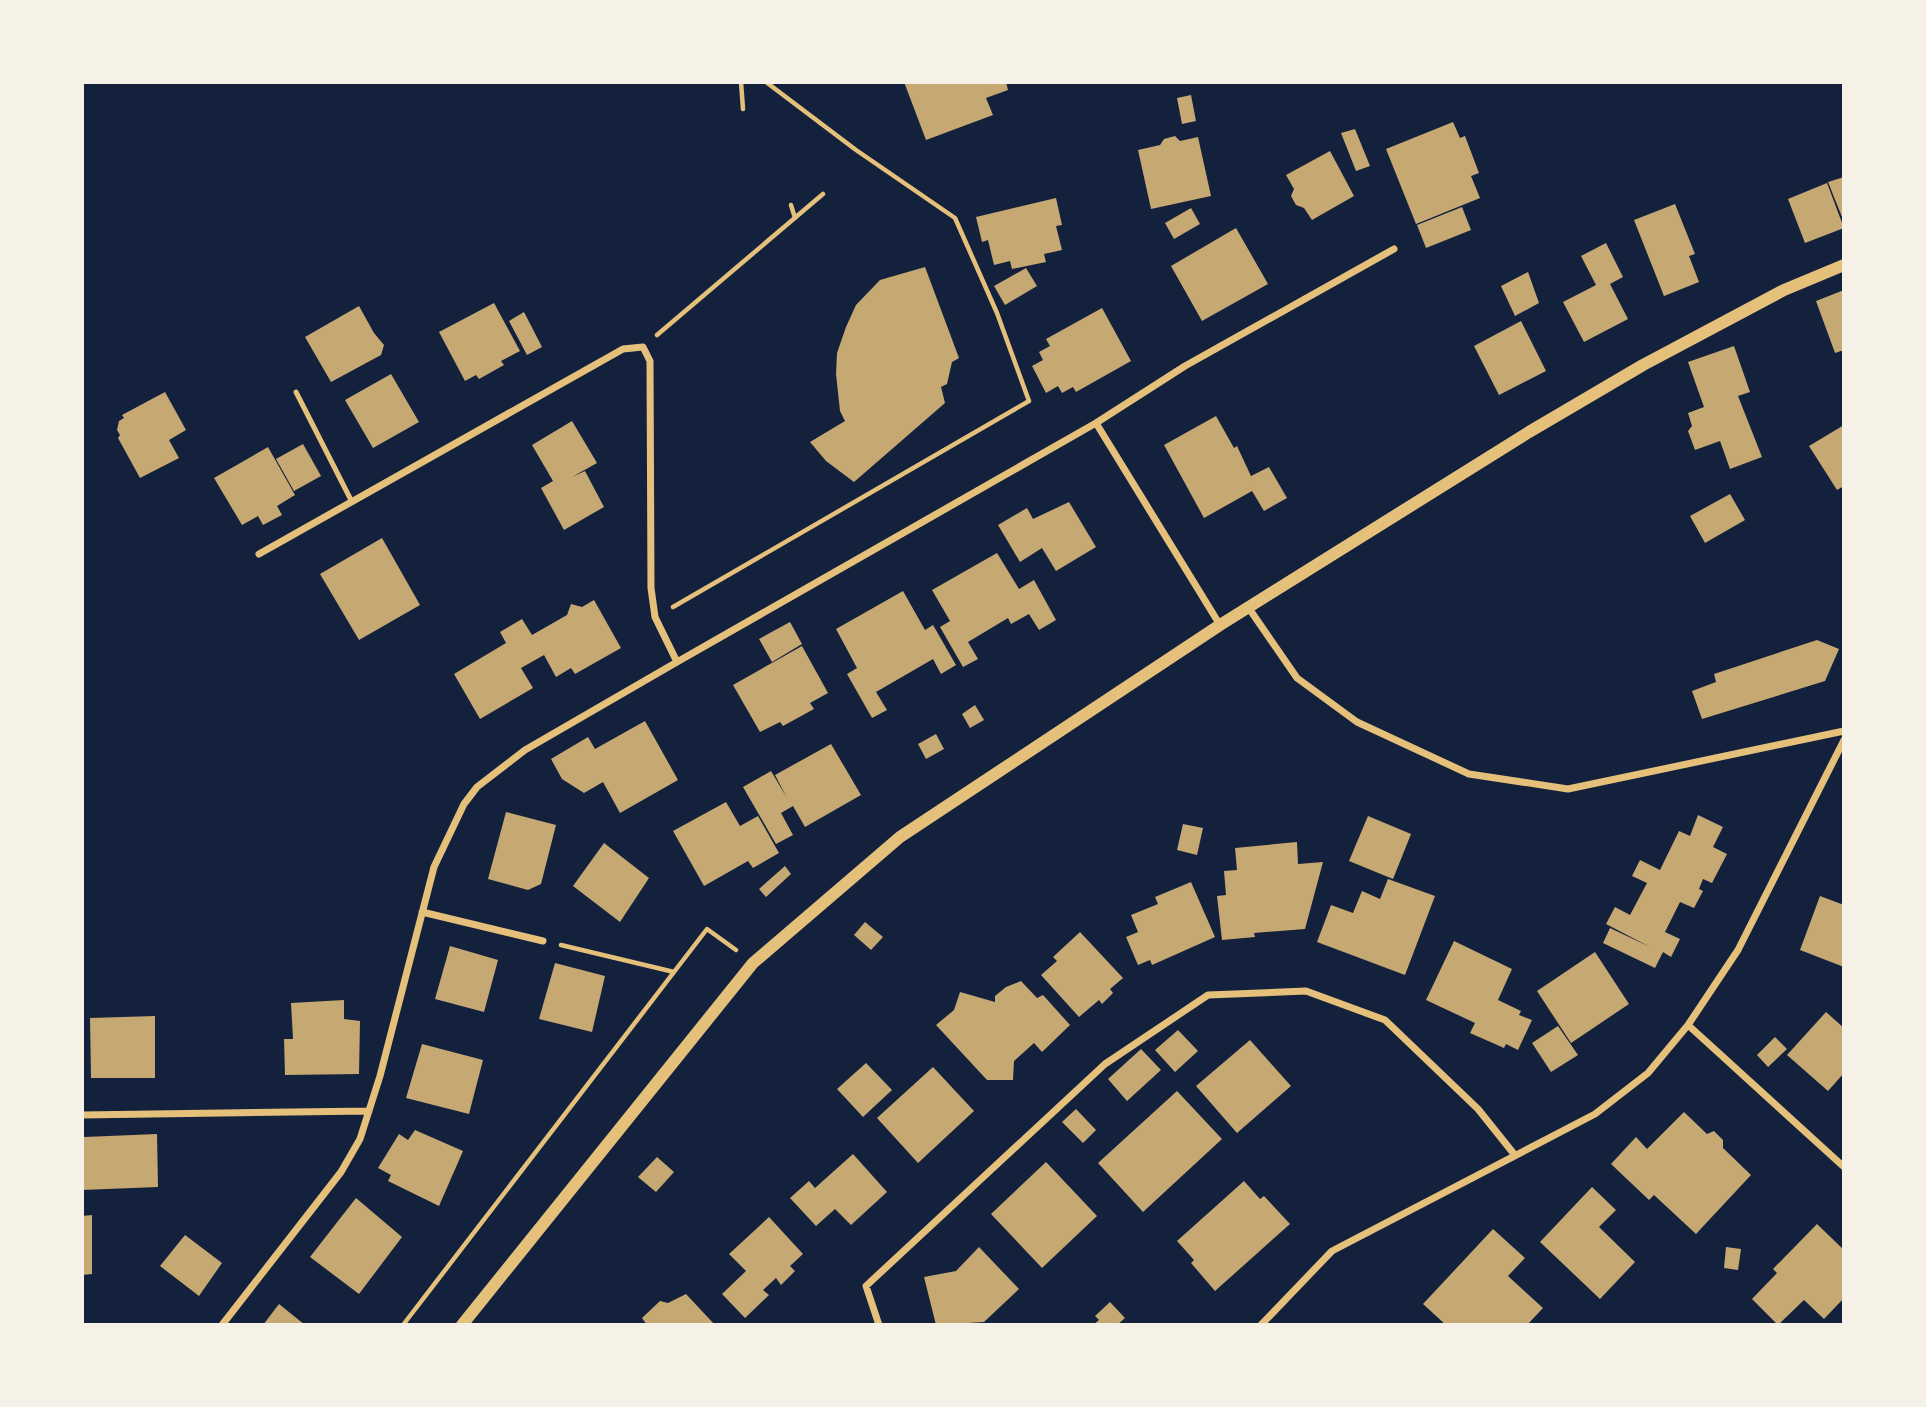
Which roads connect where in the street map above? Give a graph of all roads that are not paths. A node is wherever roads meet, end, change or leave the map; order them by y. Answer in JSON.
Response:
{"nodes":[{"id":1,"x":1394,"y":249,"type":"dead end"},
{"id":2,"x":1844,"y":265,"type":"edge"},
{"id":3,"x":296,"y":392,"type":"dead end"},
{"id":4,"x":1096,"y":423,"type":"junction"},
{"id":5,"x":352,"y":502,"type":"junction"},
{"id":6,"x":259,"y":554,"type":"dead end"},
{"id":7,"x":1248,"y":607,"type":"junction"},
{"id":8,"x":1220,"y":625,"type":"junction"},
{"id":9,"x":677,"y":662,"type":"junction"},
{"id":10,"x":1844,"y":731,"type":"edge"},
{"id":11,"x":1844,"y":740,"type":"edge"},
{"id":12,"x":422,"y":912,"type":"junction"},
{"id":13,"x":543,"y":941,"type":"road end"},
{"id":14,"x":1688,"y":1025,"type":"junction"},
{"id":15,"x":369,"y":1111,"type":"junction"},
{"id":16,"x":82,"y":1115,"type":"edge"},
{"id":17,"x":1514,"y":1154,"type":"junction"},
{"id":18,"x":1844,"y":1167,"type":"edge"},
{"id":19,"x":222,"y":1325,"type":"edge"},
{"id":20,"x":461,"y":1325,"type":"edge"},
{"id":21,"x":879,"y":1325,"type":"edge"},
{"id":22,"x":1261,"y":1325,"type":"edge"}],
"edges":[{"from":1,"to":4,"type":"street"},
{"from":2,"to":7,"type":"street"},
{"from":3,"to":5,"type":"lane"},
{"from":4,"to":8,"type":"street"},
{"from":4,"to":9,"type":"street"},
{"from":5,"to":6,"type":"street"},
{"from":5,"to":9,"type":"street"},
{"from":7,"to":8,"type":"street"},
{"from":7,"to":10,"type":"street"},
{"from":8,"to":20,"type":"street"},
{"from":9,"to":12,"type":"street"},
{"from":11,"to":14,"type":"street"},
{"from":12,"to":13,"type":"street"},
{"from":12,"to":15,"type":"street"},
{"from":14,"to":17,"type":"street"},
{"from":14,"to":18,"type":"street"},
{"from":15,"to":16,"type":"street"},
{"from":15,"to":19,"type":"street"},
{"from":17,"to":21,"type":"street"},
{"from":17,"to":22,"type":"street"}]}
